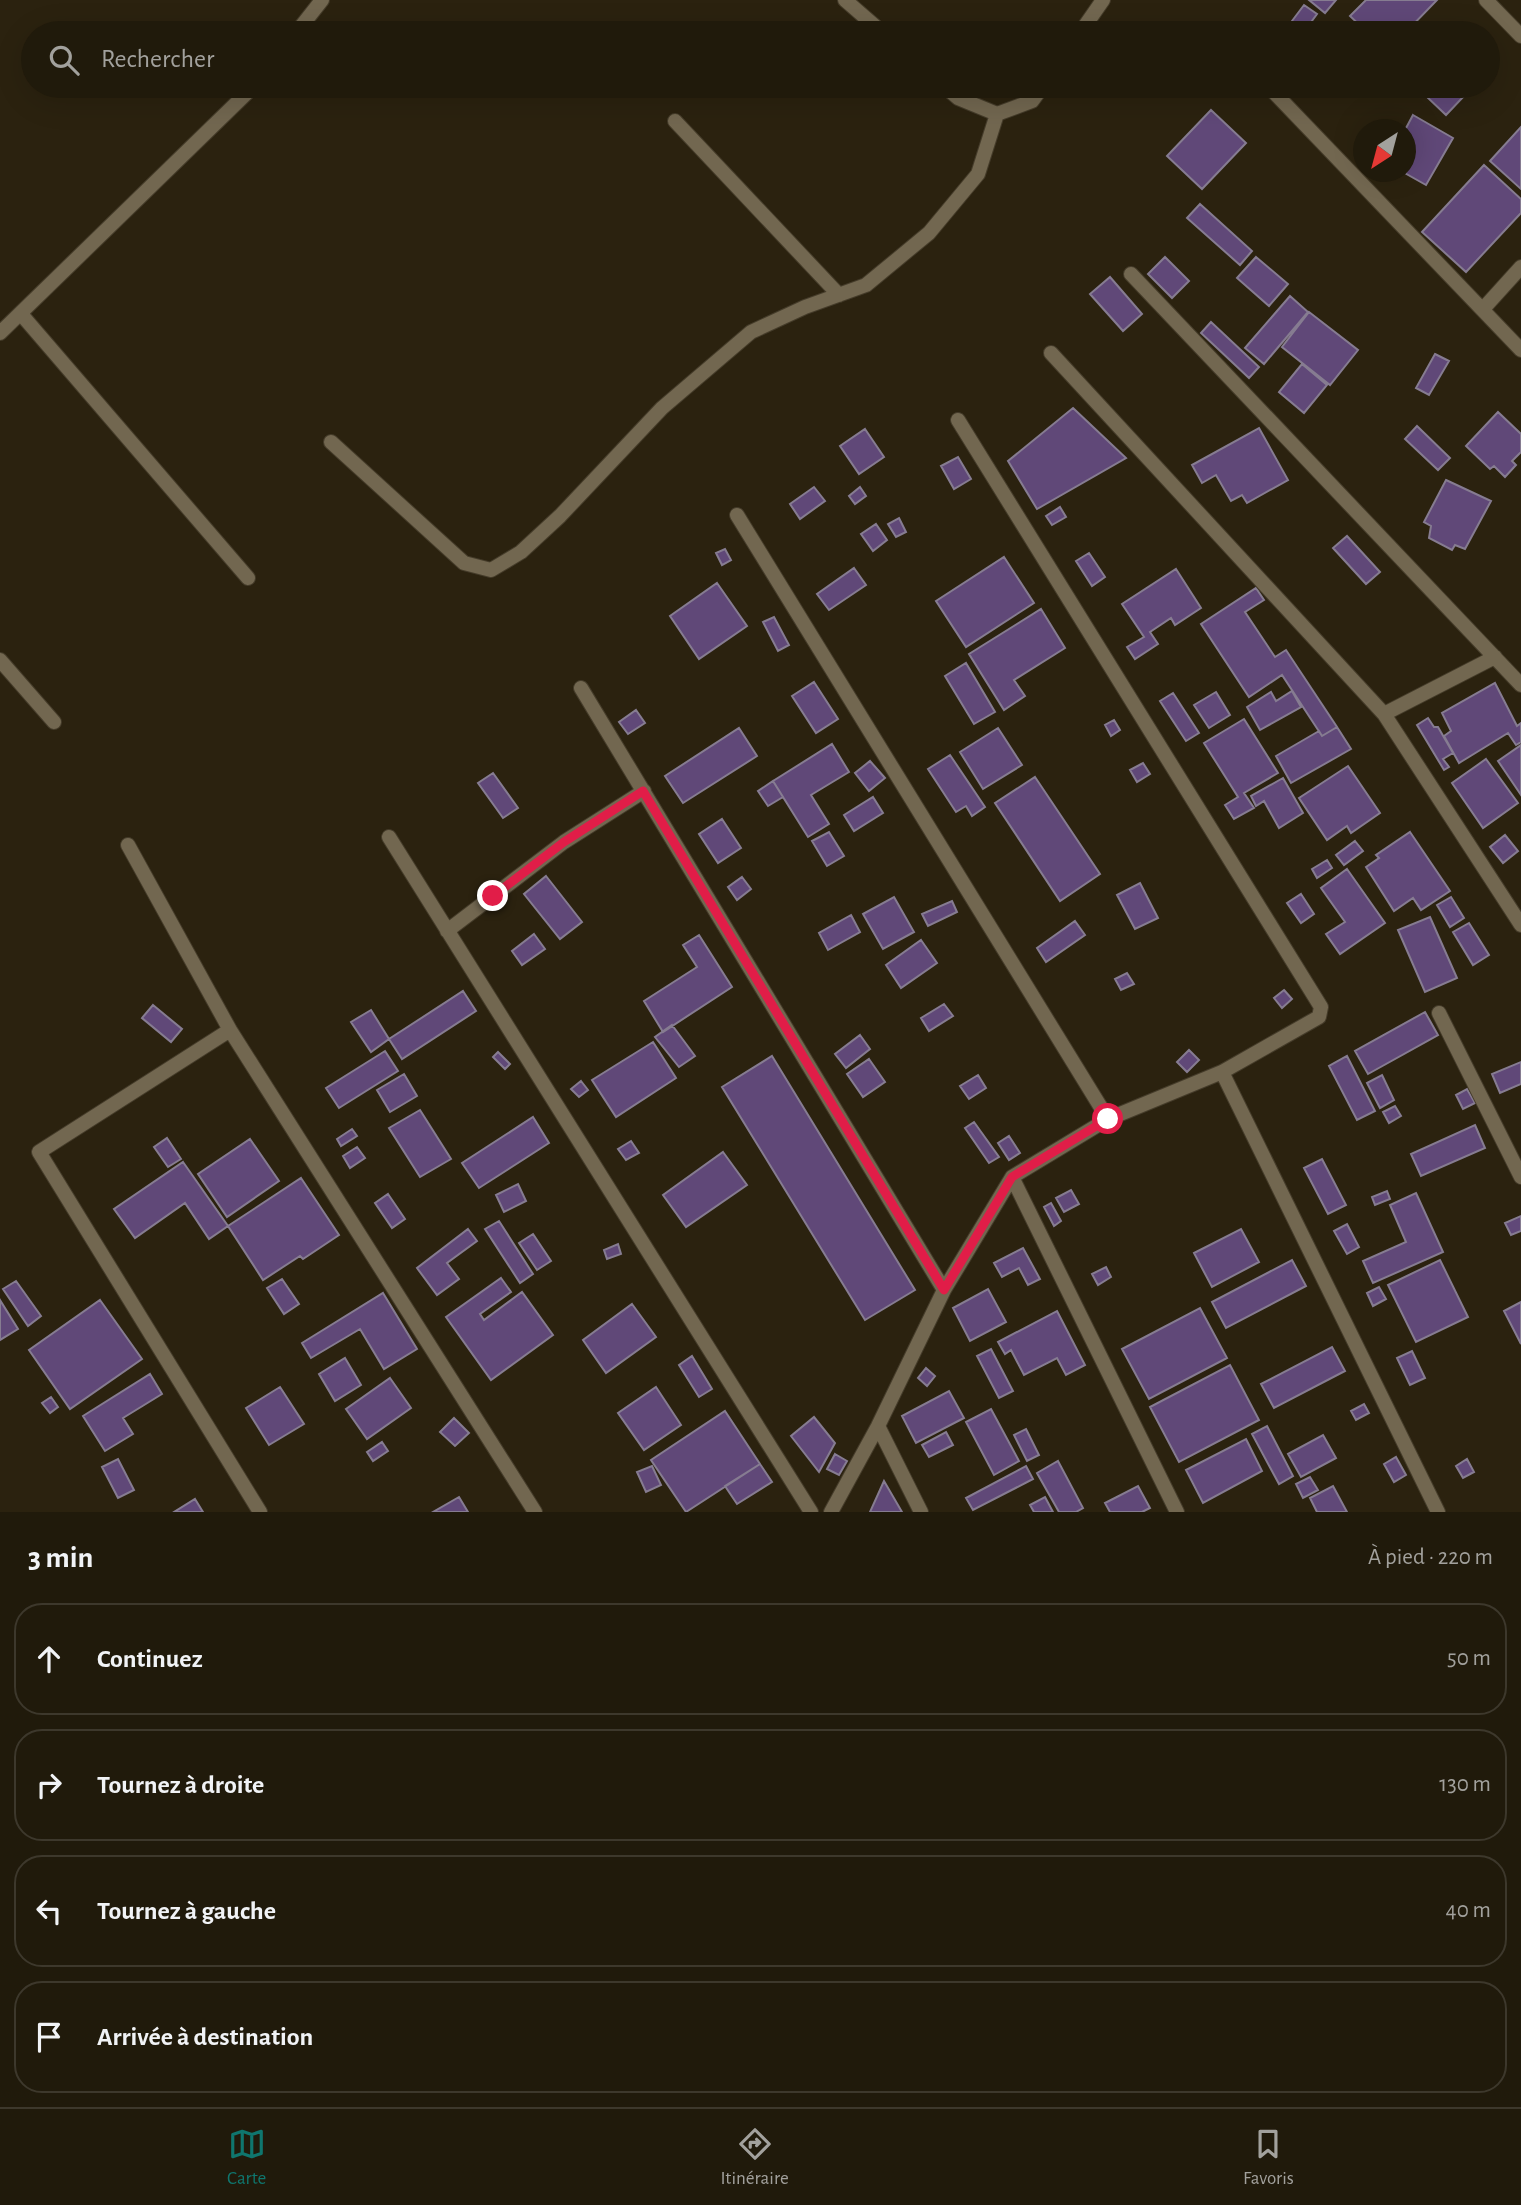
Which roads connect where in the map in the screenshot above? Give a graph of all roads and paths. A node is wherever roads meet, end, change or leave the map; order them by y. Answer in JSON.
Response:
{"nodes":[{"id":1,"x":322,"y":0,"type":"edge"},
{"id":2,"x":845,"y":0,"type":"edge"},
{"id":3,"x":1103,"y":0,"type":"edge"},
{"id":4,"x":1486,"y":0,"type":"edge"},
{"id":5,"x":305,"y":21,"type":"edge"},
{"id":6,"x":869,"y":21,"type":"edge"},
{"id":7,"x":1088,"y":21,"type":"edge"},
{"id":8,"x":1521,"y":36,"type":"edge"},
{"id":9,"x":242,"y":98,"type":"edge"},
{"id":10,"x":958,"y":98,"type":"edge"},
{"id":11,"x":1034,"y":98,"type":"edge"},
{"id":12,"x":1280,"y":98,"type":"edge"},
{"id":13,"x":997,"y":114,"type":"junction"},
{"id":14,"x":675,"y":121,"type":"dead end"},
{"id":15,"x":1521,"y":267,"type":"edge"},
{"id":16,"x":1131,"y":274,"type":"dead end"},
{"id":17,"x":839,"y":295,"type":"junction"},
{"id":18,"x":1483,"y":309,"type":"junction"},
{"id":19,"x":21,"y":314,"type":"junction"},
{"id":20,"x":0,"y":333,"type":"edge"},
{"id":21,"x":1521,"y":350,"type":"edge"},
{"id":22,"x":1051,"y":353,"type":"dead end"},
{"id":23,"x":958,"y":420,"type":"dead end"},
{"id":24,"x":331,"y":442,"type":"dead end"},
{"id":25,"x":737,"y":515,"type":"dead end"},
{"id":26,"x":248,"y":578,"type":"dead end"},
{"id":27,"x":1495,"y":657,"type":"junction"},
{"id":28,"x":0,"y":660,"type":"edge"},
{"id":29,"x":1521,"y":685,"type":"edge"},
{"id":30,"x":581,"y":688,"type":"dead end"},
{"id":31,"x":1384,"y":714,"type":"junction"},
{"id":32,"x":54,"y":722,"type":"dead end"},
{"id":33,"x":643,"y":791,"type":"junction"},
{"id":34,"x":389,"y":838,"type":"dead end"},
{"id":35,"x":128,"y":845,"type":"dead end"},
{"id":36,"x":1521,"y":925,"type":"edge"},
{"id":37,"x":447,"y":931,"type":"junction"},
{"id":38,"x":1439,"y":1013,"type":"dead end"},
{"id":39,"x":230,"y":1030,"type":"junction"},
{"id":40,"x":1222,"y":1072,"type":"junction"},
{"id":41,"x":1108,"y":1119,"type":"junction"},
{"id":42,"x":1012,"y":1177,"type":"junction"},
{"id":43,"x":1521,"y":1177,"type":"edge"},
{"id":44,"x":944,"y":1290,"type":"junction"},
{"id":45,"x":878,"y":1426,"type":"junction"},
{"id":46,"x":260,"y":1512,"type":"edge"},
{"id":47,"x":535,"y":1512,"type":"edge"},
{"id":48,"x":811,"y":1512,"type":"edge"},
{"id":49,"x":831,"y":1512,"type":"edge"},
{"id":50,"x":921,"y":1512,"type":"edge"},
{"id":51,"x":1177,"y":1512,"type":"edge"},
{"id":52,"x":1438,"y":1512,"type":"edge"}],
"edges":[{"from":1,"to":5,"type":"street"},
{"from":2,"to":6,"type":"street"},
{"from":3,"to":7,"type":"street"},
{"from":4,"to":8,"type":"street"},
{"from":9,"to":19,"type":"street"},
{"from":10,"to":13,"type":"street"},
{"from":11,"to":13,"type":"street"},
{"from":12,"to":18,"type":"street"},
{"from":13,"to":17,"type":"street"},
{"from":14,"to":17,"type":"street"},
{"from":15,"to":18,"type":"street"},
{"from":16,"to":27,"type":"street"},
{"from":17,"to":24,"type":"street"},
{"from":18,"to":21,"type":"street"},
{"from":19,"to":20,"type":"street"},
{"from":19,"to":26,"type":"street"},
{"from":22,"to":31,"type":"street"},
{"from":23,"to":40,"type":"street"},
{"from":25,"to":41,"type":"street"},
{"from":27,"to":29,"type":"street"},
{"from":27,"to":31,"type":"street"},
{"from":28,"to":32,"type":"street"},
{"from":30,"to":33,"type":"street"},
{"from":31,"to":36,"type":"street"},
{"from":33,"to":37,"type":"street"},
{"from":33,"to":44,"type":"street"},
{"from":34,"to":37,"type":"street"},
{"from":35,"to":39,"type":"street"},
{"from":37,"to":48,"type":"street"},
{"from":38,"to":43,"type":"street"},
{"from":39,"to":46,"type":"street"},
{"from":39,"to":47,"type":"street"},
{"from":40,"to":41,"type":"street"},
{"from":40,"to":52,"type":"street"},
{"from":41,"to":42,"type":"street"},
{"from":42,"to":44,"type":"street"},
{"from":42,"to":51,"type":"street"},
{"from":44,"to":45,"type":"street"},
{"from":45,"to":49,"type":"street"},
{"from":45,"to":50,"type":"street"}]}
